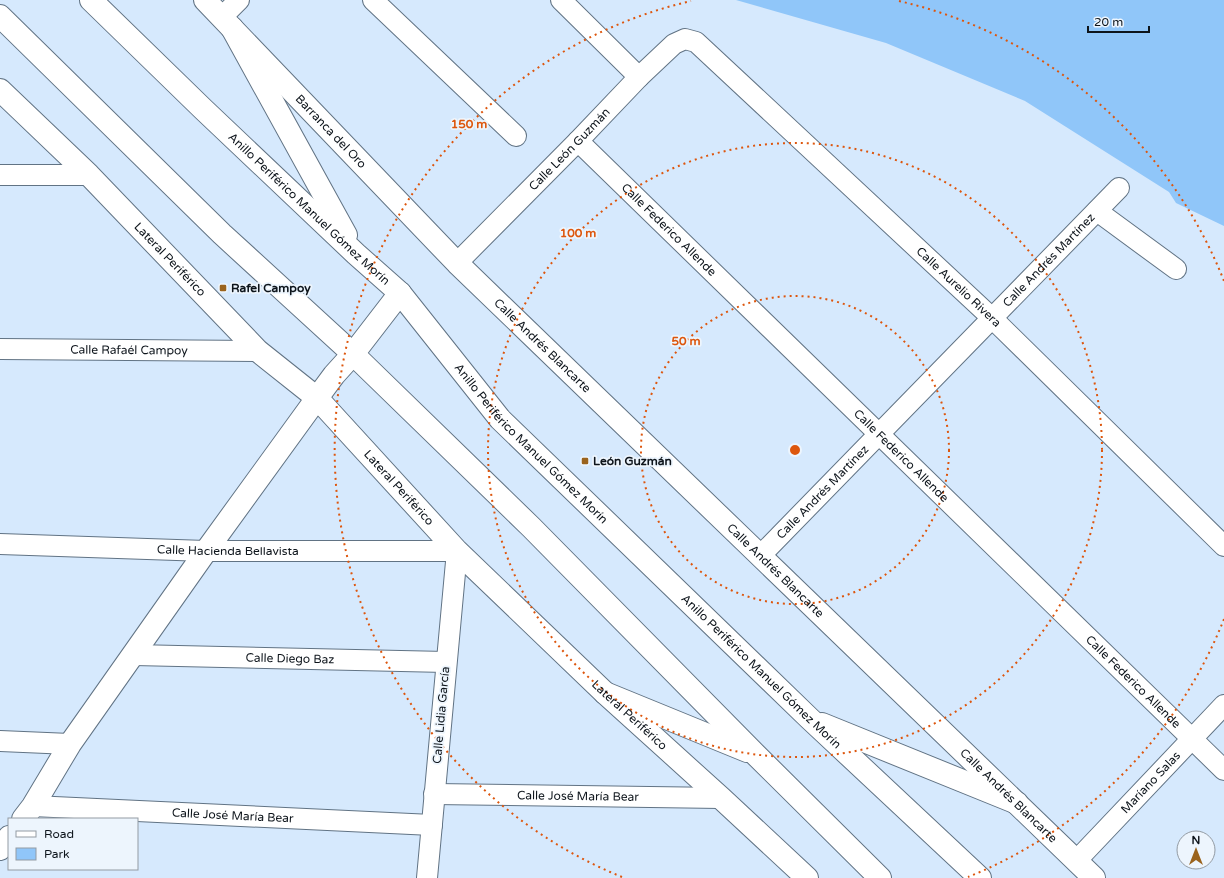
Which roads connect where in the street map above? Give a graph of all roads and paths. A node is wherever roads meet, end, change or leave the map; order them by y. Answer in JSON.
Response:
{"nodes":[{"id":1,"x":91,"y":0,"type":"edge"},
{"id":2,"x":205,"y":0,"type":"edge"},
{"id":3,"x":239,"y":0,"type":"edge"},
{"id":4,"x":373,"y":0,"type":"edge"},
{"id":5,"x":561,"y":0,"type":"edge"},
{"id":6,"x":0,"y":16,"type":"edge"},
{"id":7,"x":227,"y":22,"type":"junction"},
{"id":8,"x":0,"y":33,"type":"edge"},
{"id":9,"x":685,"y":39,"type":"joint"},
{"id":10,"x":34,"y":49,"type":"junction"},
{"id":11,"x":639,"y":77,"type":"junction"},
{"id":12,"x":0,"y":90,"type":"edge"},
{"id":13,"x":516,"y":136,"type":"dead end"},
{"id":14,"x":578,"y":141,"type":"junction"},
{"id":15,"x":0,"y":175,"type":"edge"},
{"id":16,"x":89,"y":175,"type":"junction"},
{"id":17,"x":1119,"y":188,"type":"dead end"},
{"id":18,"x":1097,"y":211,"type":"junction"},
{"id":19,"x":356,"y":254,"type":"junction"},
{"id":20,"x":457,"y":263,"type":"junction"},
{"id":21,"x":1176,"y":269,"type":"dead end"},
{"id":22,"x":400,"y":293,"type":"junction"},
{"id":23,"x":992,"y":318,"type":"junction"},
{"id":24,"x":0,"y":349,"type":"edge"},
{"id":25,"x":258,"y":351,"type":"junction"},
{"id":26,"x":353,"y":354,"type":"junction"},
{"id":27,"x":317,"y":398,"type":"junction"},
{"id":28,"x":879,"y":434,"type":"junction"},
{"id":29,"x":0,"y":544,"type":"edge"},
{"id":30,"x":1224,"y":546,"type":"edge"},
{"id":31,"x":206,"y":551,"type":"junction"},
{"id":32,"x":457,"y":551,"type":"junction"},
{"id":33,"x":760,"y":556,"type":"junction"},
{"id":34,"x":134,"y":654,"type":"junction"},
{"id":35,"x":446,"y":662,"type":"junction"},
{"id":36,"x":605,"y":693,"type":"junction"},
{"id":37,"x":1224,"y":705,"type":"edge"},
{"id":38,"x":809,"y":718,"type":"junction"},
{"id":39,"x":1192,"y":739,"type":"junction"},
{"id":40,"x":0,"y":741,"type":"edge"},
{"id":41,"x":70,"y":744,"type":"junction"},
{"id":42,"x":756,"y":755,"type":"junction"},
{"id":43,"x":1224,"y":770,"type":"edge"},
{"id":44,"x":434,"y":794,"type":"junction"},
{"id":45,"x":721,"y":798,"type":"junction"},
{"id":46,"x":1017,"y":803,"type":"junction"},
{"id":47,"x":28,"y":812,"type":"edge"},
{"id":48,"x":432,"y":825,"type":"junction"},
{"id":49,"x":8,"y":838,"type":"edge"},
{"id":50,"x":0,"y":849,"type":"edge"},
{"id":51,"x":1077,"y":860,"type":"junction"},
{"id":52,"x":427,"y":878,"type":"edge"},
{"id":53,"x":807,"y":878,"type":"edge"},
{"id":54,"x":880,"y":878,"type":"edge"},
{"id":55,"x":980,"y":878,"type":"edge"},
{"id":56,"x":1094,"y":878,"type":"edge"}],
"edges":[{"from":1,"to":19,"type":"main road","name":"Anillo Periférico Manuel Gómez Morín"},
{"from":2,"to":7,"type":"main road","name":"Barranca del Oro"},
{"from":3,"to":7,"type":"street"},
{"from":4,"to":13,"type":"street"},
{"from":5,"to":11,"type":"street"},
{"from":6,"to":10,"type":"main road"},
{"from":7,"to":19,"type":"main road"},
{"from":7,"to":20,"type":"main road","name":"Barranca del Oro"},
{"from":8,"to":10,"type":"main road"},
{"from":9,"to":11,"type":"street","name":"Calle León Guzmán"},
{"from":9,"to":23,"type":"street","name":"Calle Aurelio Rivera"},
{"from":10,"to":26,"type":"main road"},
{"from":11,"to":14,"type":"street","name":"Calle León Guzmán"},
{"from":12,"to":16,"type":"main road","name":"Lateral Periférico"},
{"from":14,"to":20,"type":"street","name":"Calle León Guzmán"},
{"from":14,"to":28,"type":"street","name":"Calle Federico Allende"},
{"from":15,"to":16,"type":"street"},
{"from":16,"to":25,"type":"main road","name":"Lateral Periférico"},
{"from":17,"to":18,"type":"street","name":"Calle Andrés Martínez"},
{"from":18,"to":21,"type":"street"},
{"from":18,"to":23,"type":"street","name":"Calle Andrés Martínez"},
{"from":19,"to":22,"type":"main road","name":"Anillo Periférico Manuel Gómez Morín"},
{"from":20,"to":33,"type":"main road","name":"Calle Andrés Blancarte"},
{"from":22,"to":26,"type":"main road"},
{"from":22,"to":38,"type":"main road","name":"Anillo Periférico Manuel Gómez Morín"},
{"from":23,"to":28,"type":"street","name":"Calle Andrés Martínez"},
{"from":23,"to":30,"type":"street","name":"Calle Aurelio Rivera"},
{"from":24,"to":25,"type":"street","name":"Calle Rafaél Campoy"},
{"from":25,"to":27,"type":"main road","name":"Lateral Periférico"},
{"from":26,"to":27,"type":"main road"},
{"from":26,"to":42,"type":"main road"},
{"from":27,"to":31,"type":"main road"},
{"from":27,"to":32,"type":"main road","name":"Lateral Periférico"},
{"from":28,"to":33,"type":"street","name":"Calle Andrés Martínez"},
{"from":28,"to":39,"type":"street","name":"Calle Federico Allende"},
{"from":29,"to":31,"type":"street","name":"Calle Hacienda Bellavista"},
{"from":31,"to":32,"type":"street","name":"Calle Hacienda Bellavista"},
{"from":31,"to":34,"type":"main road"},
{"from":32,"to":35,"type":"street","name":"Calle Lidia García"},
{"from":32,"to":36,"type":"main road","name":"Lateral Periférico"},
{"from":33,"to":46,"type":"main road","name":"Calle Andrés Blancarte"},
{"from":34,"to":35,"type":"street","name":"Calle Diego Baz"},
{"from":34,"to":41,"type":"main road"},
{"from":35,"to":44,"type":"street","name":"Calle Lidia García"},
{"from":36,"to":42,"type":"main road"},
{"from":36,"to":45,"type":"main road","name":"Lateral Periférico"},
{"from":37,"to":39,"type":"street","name":"Maríano Salas"},
{"from":38,"to":46,"type":"main road"},
{"from":38,"to":55,"type":"main road","name":"Anillo Periférico Manuel Gómez Morín"},
{"from":39,"to":43,"type":"street","name":"Calle Federico Allende"},
{"from":39,"to":51,"type":"street","name":"Maríano Salas"},
{"from":40,"to":41,"type":"street"},
{"from":41,"to":47,"type":"main road"},
{"from":42,"to":54,"type":"main road"},
{"from":44,"to":45,"type":"street","name":"Calle José María Bear"},
{"from":44,"to":48,"type":"street","name":"Calle Lidia García"},
{"from":45,"to":53,"type":"main road","name":"Lateral Periférico"},
{"from":46,"to":51,"type":"main road","name":"Calle Andrés Blancarte"},
{"from":47,"to":48,"type":"street","name":"Calle José María Bear"},
{"from":48,"to":52,"type":"street","name":"Calle Lidia García"},
{"from":49,"to":50,"type":"main road"},
{"from":51,"to":56,"type":"main road","name":"Calle Andrés Blancarte"}]}
